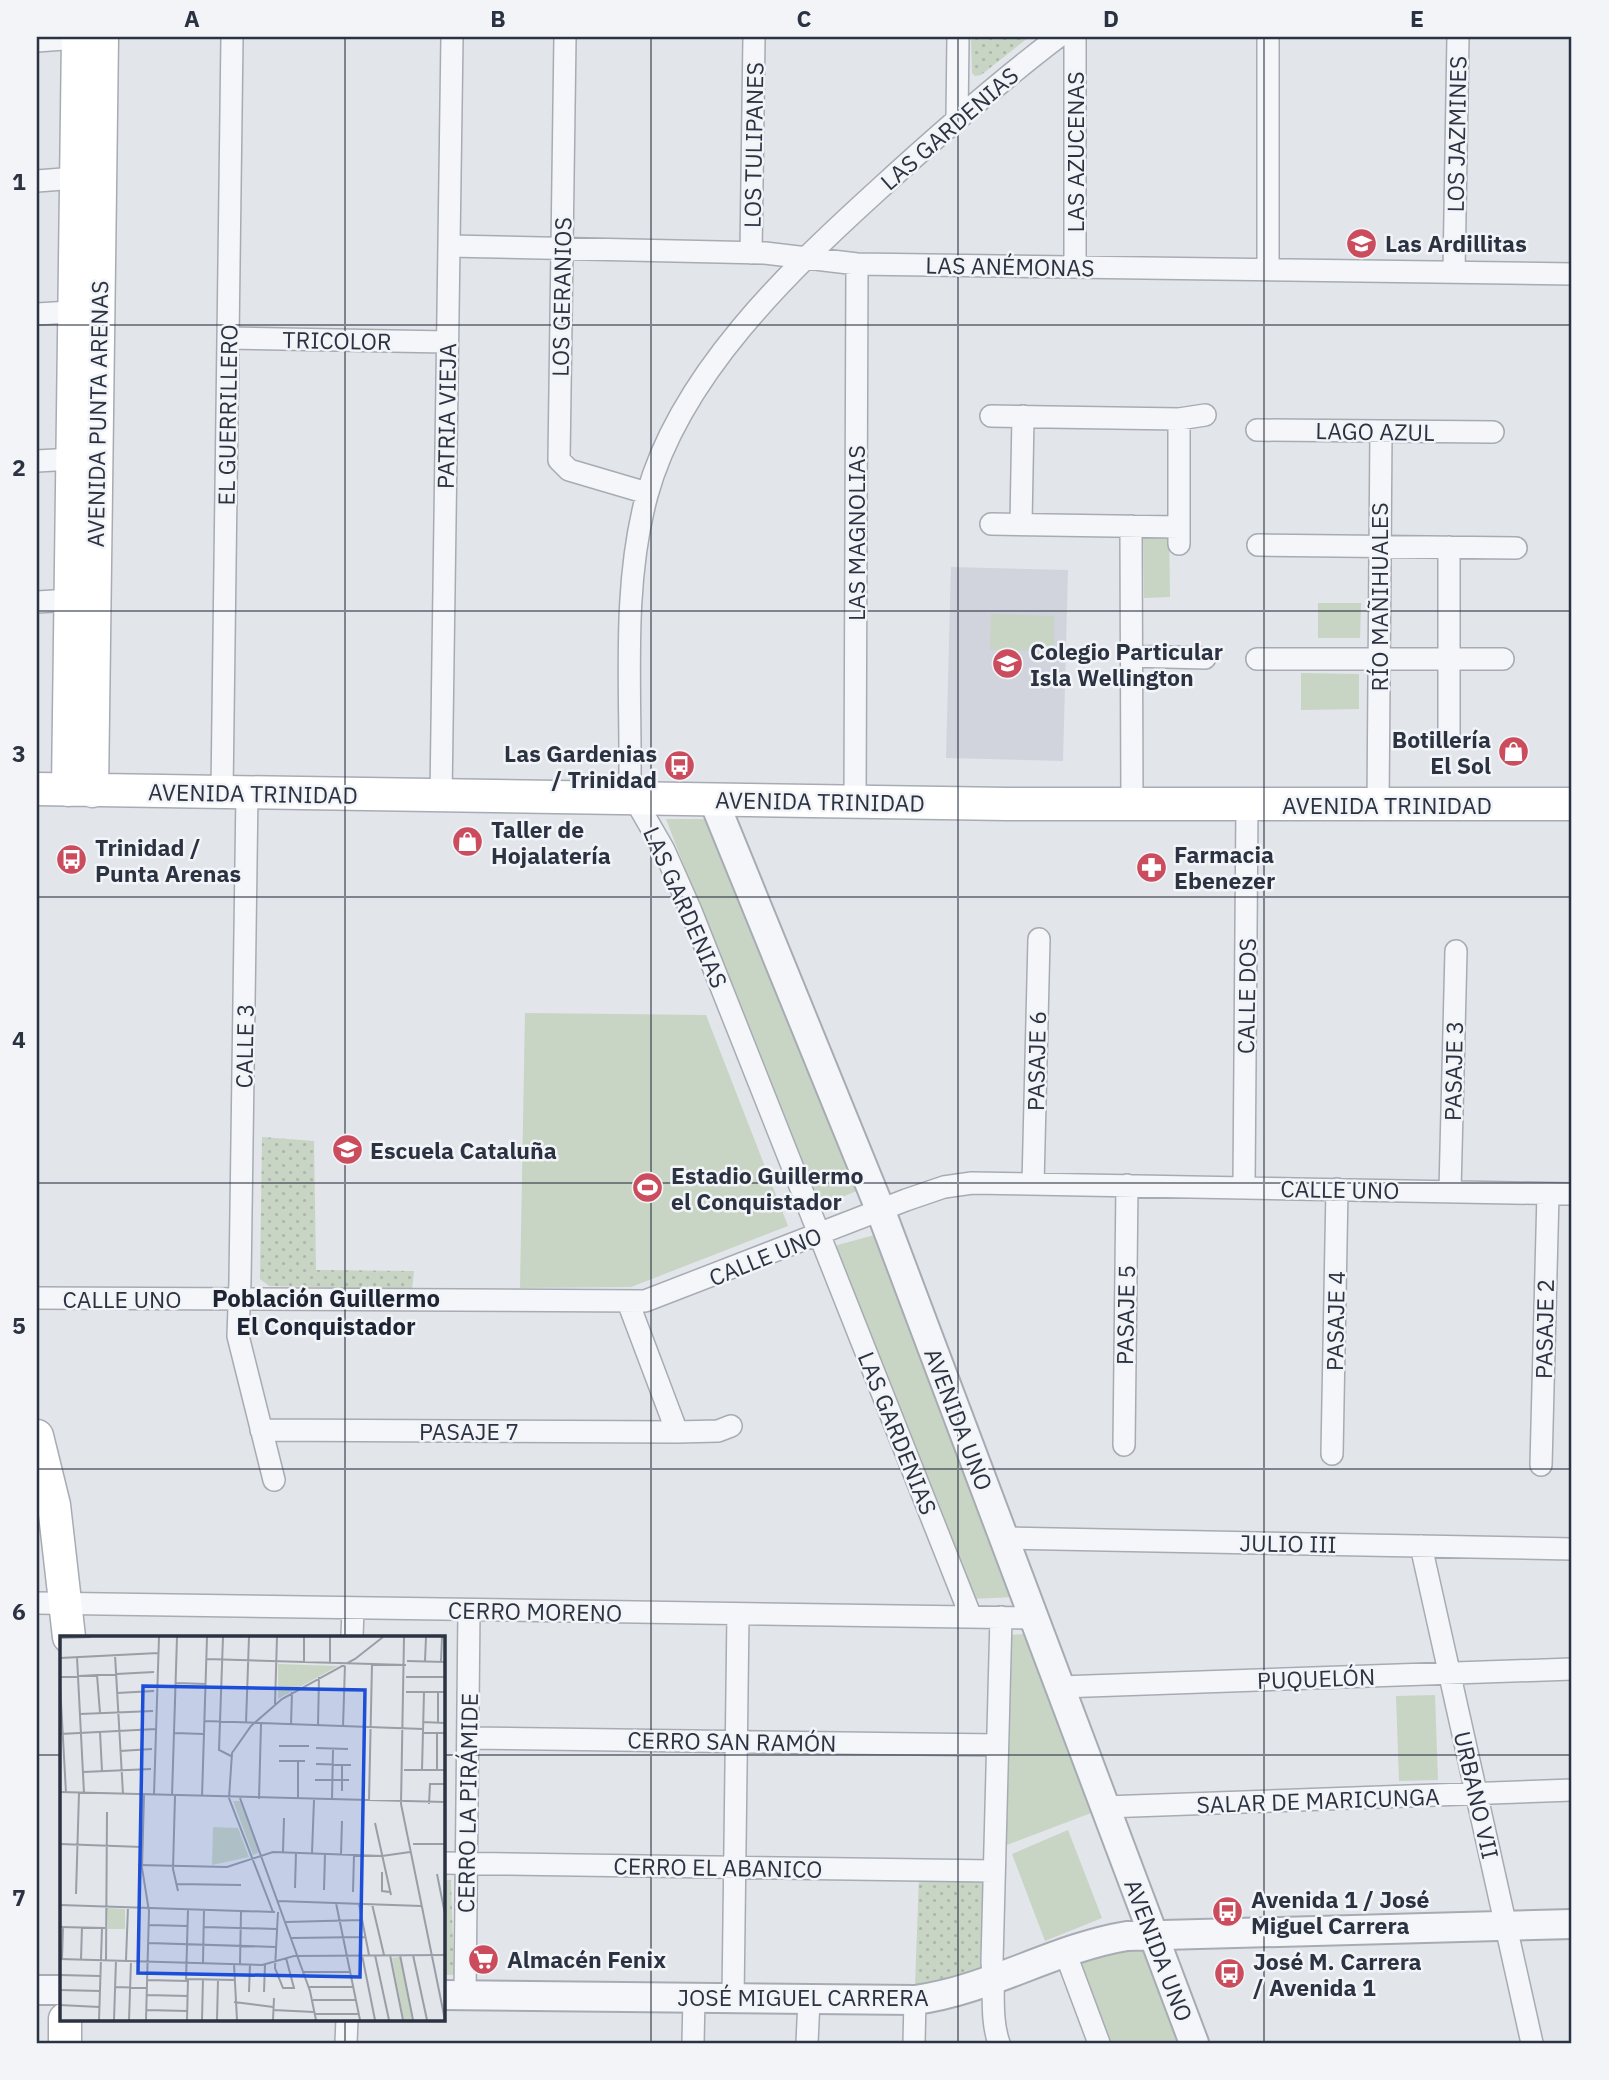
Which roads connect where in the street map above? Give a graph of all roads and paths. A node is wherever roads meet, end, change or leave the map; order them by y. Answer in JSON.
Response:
{"nodes":[{"id":1,"x":86,"y":37,"type":"edge"},
{"id":2,"x":232,"y":37,"type":"edge"},
{"id":3,"x":452,"y":37,"type":"edge"},
{"id":4,"x":565,"y":37,"type":"edge"},
{"id":5,"x":754,"y":37,"type":"edge"},
{"id":6,"x":958,"y":37,"type":"edge"},
{"id":7,"x":1058,"y":37,"type":"edge"},
{"id":8,"x":1075,"y":37,"type":"edge"},
{"id":9,"x":1268,"y":37,"type":"edge"},
{"id":10,"x":1458,"y":37,"type":"edge"},
{"id":11,"x":37,"y":41,"type":"edge"},
{"id":12,"x":957,"y":117,"type":"junction"},
{"id":13,"x":76,"y":178,"type":"junction"},
{"id":14,"x":37,"y":181,"type":"edge"},
{"id":15,"x":842,"y":223,"type":"junction"},
{"id":16,"x":449,"y":246,"type":"junction"},
{"id":17,"x":562,"y":249,"type":"junction"},
{"id":18,"x":751,"y":253,"type":"junction"},
{"id":19,"x":805,"y":257,"type":"junction"},
{"id":20,"x":852,"y":263,"type":"junction"},
{"id":21,"x":1074,"y":267,"type":"junction"},
{"id":22,"x":1268,"y":270,"type":"junction"},
{"id":23,"x":1454,"y":272,"type":"junction"},
{"id":24,"x":1572,"y":274,"type":"edge"},
{"id":25,"x":86,"y":311,"type":"junction"},
{"id":26,"x":37,"y":314,"type":"edge"},
{"id":27,"x":228,"y":338,"type":"junction"},
{"id":28,"x":447,"y":342,"type":"junction"},
{"id":29,"x":1205,"y":415,"type":"dead end"},
{"id":30,"x":991,"y":416,"type":"dead end"},
{"id":31,"x":1023,"y":416,"type":"junction"},
{"id":32,"x":1179,"y":419,"type":"junction"},
{"id":33,"x":1257,"y":430,"type":"dead end"},
{"id":34,"x":1381,"y":431,"type":"junction"},
{"id":35,"x":1493,"y":432,"type":"dead end"},
{"id":36,"x":73,"y":459,"type":"junction"},
{"id":37,"x":37,"y":461,"type":"edge"},
{"id":38,"x":648,"y":493,"type":"junction"},
{"id":39,"x":991,"y":524,"type":"dead end"},
{"id":40,"x":1021,"y":524,"type":"junction"},
{"id":41,"x":1131,"y":526,"type":"junction"},
{"id":42,"x":1258,"y":545,"type":"dead end"},
{"id":43,"x":1380,"y":547,"type":"junction"},
{"id":44,"x":1449,"y":547,"type":"junction"},
{"id":45,"x":1516,"y":548,"type":"dead end"},
{"id":46,"x":71,"y":600,"type":"junction"},
{"id":47,"x":37,"y":602,"type":"edge"},
{"id":48,"x":1130,"y":656,"type":"junction"},
{"id":49,"x":1205,"y":658,"type":"dead end"},
{"id":50,"x":1257,"y":659,"type":"dead end"},
{"id":51,"x":1379,"y":659,"type":"junction"},
{"id":52,"x":1449,"y":659,"type":"junction"},
{"id":53,"x":1503,"y":659,"type":"dead end"},
{"id":54,"x":1449,"y":736,"type":"dead end"},
{"id":55,"x":37,"y":789,"type":"edge"},
{"id":56,"x":80,"y":790,"type":"junction"},
{"id":57,"x":235,"y":793,"type":"junction"},
{"id":58,"x":441,"y":796,"type":"junction"},
{"id":59,"x":634,"y":798,"type":"junction"},
{"id":60,"x":713,"y":800,"type":"junction"},
{"id":61,"x":855,"y":802,"type":"junction"},
{"id":62,"x":1132,"y":804,"type":"junction"},
{"id":63,"x":1572,"y":804,"type":"edge"},
{"id":64,"x":1247,"y":805,"type":"junction"},
{"id":65,"x":1378,"y":806,"type":"junction"},
{"id":66,"x":1039,"y":939,"type":"dead end"},
{"id":67,"x":1456,"y":951,"type":"dead end"},
{"id":68,"x":1033,"y":1184,"type":"junction"},
{"id":69,"x":1127,"y":1185,"type":"junction"},
{"id":70,"x":1244,"y":1186,"type":"junction"},
{"id":71,"x":1337,"y":1189,"type":"junction"},
{"id":72,"x":1450,"y":1191,"type":"junction"},
{"id":73,"x":1548,"y":1194,"type":"junction"},
{"id":74,"x":1572,"y":1194,"type":"edge"},
{"id":75,"x":880,"y":1209,"type":"junction"},
{"id":76,"x":819,"y":1235,"type":"junction"},
{"id":77,"x":37,"y":1298,"type":"edge"},
{"id":78,"x":240,"y":1300,"type":"junction"},
{"id":79,"x":628,"y":1303,"type":"junction"},
{"id":80,"x":731,"y":1426,"type":"dead end"},
{"id":81,"x":261,"y":1430,"type":"junction"},
{"id":82,"x":677,"y":1432,"type":"junction"},
{"id":83,"x":37,"y":1436,"type":"edge"},
{"id":84,"x":1124,"y":1445,"type":"dead end"},
{"id":85,"x":1332,"y":1454,"type":"dead end"},
{"id":86,"x":1541,"y":1465,"type":"dead end"},
{"id":87,"x":274,"y":1480,"type":"dead end"},
{"id":88,"x":1004,"y":1538,"type":"junction"},
{"id":89,"x":1421,"y":1546,"type":"junction"},
{"id":90,"x":1572,"y":1549,"type":"edge"},
{"id":91,"x":37,"y":1550,"type":"edge"},
{"id":92,"x":51,"y":1604,"type":"edge"},
{"id":93,"x":353,"y":1608,"type":"junction"},
{"id":94,"x":469,"y":1610,"type":"junction"},
{"id":95,"x":738,"y":1614,"type":"junction"},
{"id":96,"x":971,"y":1617,"type":"junction"},
{"id":97,"x":1000,"y":1617,"type":"junction"},
{"id":98,"x":1034,"y":1618,"type":"junction"},
{"id":99,"x":68,"y":1636,"type":"edge"},
{"id":100,"x":352,"y":1636,"type":"edge"},
{"id":101,"x":1572,"y":1669,"type":"edge"},
{"id":102,"x":1450,"y":1674,"type":"junction"},
{"id":103,"x":1060,"y":1687,"type":"junction"},
{"id":104,"x":468,"y":1738,"type":"junction"},
{"id":105,"x":736,"y":1742,"type":"junction"},
{"id":106,"x":997,"y":1745,"type":"junction"},
{"id":107,"x":1572,"y":1790,"type":"edge"},
{"id":108,"x":1477,"y":1794,"type":"junction"},
{"id":109,"x":1105,"y":1807,"type":"junction"},
{"id":110,"x":444,"y":1863,"type":"edge"},
{"id":111,"x":466,"y":1863,"type":"junction"},
{"id":112,"x":734,"y":1867,"type":"junction"},
{"id":113,"x":994,"y":1871,"type":"junction"},
{"id":114,"x":1572,"y":1924,"type":"edge"},
{"id":115,"x":1506,"y":1925,"type":"junction"},
{"id":116,"x":1153,"y":1934,"type":"junction"},
{"id":117,"x":1065,"y":1952,"type":"junction"},
{"id":118,"x":994,"y":1981,"type":"junction"},
{"id":119,"x":37,"y":1990,"type":"edge"},
{"id":120,"x":60,"y":1990,"type":"edge"},
{"id":121,"x":454,"y":1996,"type":"edge"},
{"id":122,"x":694,"y":1998,"type":"junction"},
{"id":123,"x":733,"y":1999,"type":"junction"},
{"id":124,"x":808,"y":2000,"type":"junction"},
{"id":125,"x":915,"y":2000,"type":"junction"},
{"id":126,"x":65,"y":2021,"type":"edge"},
{"id":127,"x":346,"y":2021,"type":"edge"},
{"id":128,"x":65,"y":2043,"type":"edge"},
{"id":129,"x":346,"y":2043,"type":"edge"},
{"id":130,"x":693,"y":2043,"type":"edge"},
{"id":131,"x":807,"y":2043,"type":"edge"},
{"id":132,"x":914,"y":2043,"type":"edge"},
{"id":133,"x":999,"y":2043,"type":"edge"},
{"id":134,"x":1099,"y":2043,"type":"edge"},
{"id":135,"x":1194,"y":2043,"type":"edge"},
{"id":136,"x":1532,"y":2043,"type":"edge"}],
"edges":[{"from":1,"to":11,"type":"street"},
{"from":1,"to":13,"type":"main road"},
{"from":1,"to":25,"type":"main road","name":"AVENIDA PUNTA ARENAS"},
{"from":2,"to":27,"type":"street","name":"EL GUERRILLERO"},
{"from":3,"to":16,"type":"street","name":"PATRIA VIEJA"},
{"from":4,"to":17,"type":"street","name":"LOS GERANIOS"},
{"from":5,"to":18,"type":"street","name":"LOS TULIPANES"},
{"from":6,"to":12,"type":"street"},
{"from":7,"to":12,"type":"street","name":"LAS GARDENIAS"},
{"from":8,"to":21,"type":"street","name":"LAS AZUCENAS"},
{"from":9,"to":22,"type":"street"},
{"from":10,"to":23,"type":"street","name":"LOS JAZMINES"},
{"from":12,"to":15,"type":"street","name":"LAS GARDENIAS"},
{"from":13,"to":14,"type":"street"},
{"from":13,"to":25,"type":"main road"},
{"from":15,"to":19,"type":"street","name":"LAS GARDENIAS"},
{"from":15,"to":20,"type":"street"},
{"from":16,"to":17,"type":"street","name":"LAS ANÉMONAS"},
{"from":16,"to":28,"type":"street","name":"PATRIA VIEJA"},
{"from":17,"to":18,"type":"street","name":"LAS ANÉMONAS"},
{"from":17,"to":38,"type":"street","name":"LOS GERANIOS"},
{"from":18,"to":19,"type":"street","name":"LAS ANÉMONAS"},
{"from":19,"to":20,"type":"street","name":"LAS ANÉMONAS"},
{"from":19,"to":38,"type":"street","name":"LAS GARDENIAS"},
{"from":20,"to":21,"type":"street","name":"LAS ANÉMONAS"},
{"from":20,"to":61,"type":"street","name":"LAS MAGNOLIAS"},
{"from":21,"to":22,"type":"street","name":"LAS ANÉMONAS"},
{"from":22,"to":23,"type":"street","name":"LAS ANÉMONAS"},
{"from":23,"to":24,"type":"street","name":"LAS ANÉMONAS"},
{"from":25,"to":26,"type":"street"},
{"from":25,"to":36,"type":"main road"},
{"from":25,"to":56,"type":"main road","name":"AVENIDA PUNTA ARENAS"},
{"from":27,"to":28,"type":"street","name":"TRICOLOR"},
{"from":27,"to":57,"type":"street","name":"EL GUERRILLERO"},
{"from":28,"to":58,"type":"street","name":"PATRIA VIEJA"},
{"from":29,"to":32,"type":"street"},
{"from":30,"to":31,"type":"street"},
{"from":31,"to":32,"type":"street"},
{"from":31,"to":40,"type":"street"},
{"from":32,"to":41,"type":"street"},
{"from":33,"to":34,"type":"street","name":"LAGO AZUL"},
{"from":34,"to":35,"type":"street","name":"LAGO AZUL"},
{"from":34,"to":43,"type":"street","name":"RÍO MAÑIHUALES"},
{"from":36,"to":37,"type":"street"},
{"from":36,"to":46,"type":"main road"},
{"from":38,"to":59,"type":"street","name":"LAS GARDENIAS"},
{"from":39,"to":40,"type":"street"},
{"from":40,"to":41,"type":"street"},
{"from":41,"to":48,"type":"street"},
{"from":42,"to":43,"type":"street"},
{"from":43,"to":44,"type":"street"},
{"from":43,"to":51,"type":"street","name":"RÍO MAÑIHUALES"},
{"from":44,"to":45,"type":"street"},
{"from":44,"to":52,"type":"street"},
{"from":46,"to":47,"type":"street"},
{"from":46,"to":56,"type":"main road"},
{"from":48,"to":49,"type":"street"},
{"from":48,"to":62,"type":"street"},
{"from":50,"to":51,"type":"street"},
{"from":51,"to":52,"type":"street"},
{"from":51,"to":65,"type":"street","name":"RÍO MAÑIHUALES"},
{"from":52,"to":53,"type":"street"},
{"from":52,"to":54,"type":"street"},
{"from":55,"to":56,"type":"main road","name":"AVENIDA TRINIDAD"},
{"from":56,"to":57,"type":"main road","name":"AVENIDA TRINIDAD"},
{"from":57,"to":58,"type":"main road","name":"AVENIDA TRINIDAD"},
{"from":57,"to":78,"type":"street","name":"CALLE 3"},
{"from":58,"to":59,"type":"main road","name":"AVENIDA TRINIDAD"},
{"from":59,"to":60,"type":"main road","name":"AVENIDA TRINIDAD"},
{"from":59,"to":76,"type":"street","name":"LAS GARDENIAS"},
{"from":60,"to":61,"type":"main road","name":"AVENIDA TRINIDAD"},
{"from":60,"to":75,"type":"street","name":"AVENIDA UNO"},
{"from":61,"to":62,"type":"main road","name":"AVENIDA TRINIDAD"},
{"from":62,"to":64,"type":"main road","name":"AVENIDA TRINIDAD"},
{"from":63,"to":65,"type":"main road","name":"AVENIDA TRINIDAD"},
{"from":64,"to":65,"type":"main road","name":"AVENIDA TRINIDAD"},
{"from":64,"to":70,"type":"street","name":"CALLE DOS"},
{"from":66,"to":68,"type":"street","name":"PASAJE 6"},
{"from":67,"to":72,"type":"street","name":"PASAJE 3"},
{"from":68,"to":69,"type":"street","name":"CALLE UNO"},
{"from":68,"to":75,"type":"street","name":"CALLE UNO"},
{"from":69,"to":70,"type":"street","name":"CALLE UNO"},
{"from":69,"to":84,"type":"street","name":"PASAJE 5"},
{"from":70,"to":71,"type":"street","name":"CALLE UNO"},
{"from":71,"to":72,"type":"street","name":"CALLE UNO"},
{"from":71,"to":85,"type":"street","name":"PASAJE 4"},
{"from":72,"to":73,"type":"street","name":"CALLE UNO"},
{"from":73,"to":74,"type":"street","name":"CALLE UNO"},
{"from":73,"to":86,"type":"street","name":"PASAJE 2"},
{"from":75,"to":76,"type":"street","name":"CALLE UNO"},
{"from":75,"to":88,"type":"street","name":"AVENIDA UNO"},
{"from":76,"to":79,"type":"street","name":"CALLE UNO"},
{"from":76,"to":96,"type":"street","name":"LAS GARDENIAS"},
{"from":77,"to":78,"type":"street","name":"CALLE UNO"},
{"from":78,"to":79,"type":"street","name":"CALLE UNO"},
{"from":78,"to":81,"type":"street","name":"CALLE 3"},
{"from":79,"to":82,"type":"street"},
{"from":80,"to":82,"type":"street","name":"PASAJE 7"},
{"from":81,"to":82,"type":"street","name":"PASAJE 7"},
{"from":81,"to":87,"type":"street","name":"CALLE 3"},
{"from":83,"to":92,"type":"main road"},
{"from":88,"to":89,"type":"street","name":"JULIO III"},
{"from":88,"to":98,"type":"street","name":"AVENIDA UNO"},
{"from":89,"to":90,"type":"street","name":"JULIO III"},
{"from":89,"to":102,"type":"street","name":"URBANO VII"},
{"from":91,"to":92,"type":"main road"},
{"from":92,"to":93,"type":"street","name":"CERRO MORENO"},
{"from":92,"to":99,"type":"main road"},
{"from":93,"to":94,"type":"street","name":"CERRO MORENO"},
{"from":93,"to":100,"type":"street"},
{"from":94,"to":95,"type":"street","name":"CERRO MORENO"},
{"from":94,"to":104,"type":"street","name":"CERRO LA PIRÁMIDE"},
{"from":95,"to":96,"type":"street","name":"CERRO MORENO"},
{"from":95,"to":105,"type":"street"},
{"from":96,"to":97,"type":"street","name":"CERRO MORENO"},
{"from":97,"to":98,"type":"street","name":"CERRO MORENO"},
{"from":97,"to":106,"type":"street"},
{"from":98,"to":103,"type":"street","name":"AVENIDA UNO"},
{"from":101,"to":102,"type":"street","name":"PUQUELÓN"},
{"from":102,"to":103,"type":"street","name":"PUQUELÓN"},
{"from":102,"to":108,"type":"street","name":"URBANO VII"},
{"from":103,"to":109,"type":"street","name":"AVENIDA UNO"},
{"from":104,"to":105,"type":"street","name":"CERRO SAN RAMÓN"},
{"from":104,"to":111,"type":"street","name":"CERRO LA PIRÁMIDE"},
{"from":105,"to":106,"type":"street","name":"CERRO SAN RAMÓN"},
{"from":105,"to":112,"type":"street"},
{"from":106,"to":113,"type":"street"},
{"from":107,"to":108,"type":"street","name":"SALAR DE MARICUNGA"},
{"from":108,"to":109,"type":"street","name":"SALAR DE MARICUNGA"},
{"from":108,"to":115,"type":"street","name":"URBANO VII"},
{"from":109,"to":116,"type":"street","name":"AVENIDA UNO"},
{"from":110,"to":111,"type":"street","name":"CERRO EL ABANICO"},
{"from":111,"to":112,"type":"street","name":"CERRO EL ABANICO"},
{"from":111,"to":121,"type":"street","name":"CERRO LA PIRÁMIDE"},
{"from":112,"to":113,"type":"street","name":"CERRO EL ABANICO"},
{"from":112,"to":123,"type":"street"},
{"from":113,"to":118,"type":"street"},
{"from":114,"to":115,"type":"street","name":"JOSÉ MIGUEL CARRERA"},
{"from":115,"to":116,"type":"street","name":"JOSÉ MIGUEL CARRERA"},
{"from":115,"to":136,"type":"street","name":"URBANO VII"},
{"from":116,"to":117,"type":"street","name":"JOSÉ MIGUEL CARRERA"},
{"from":116,"to":135,"type":"street","name":"AVENIDA UNO"},
{"from":117,"to":118,"type":"street","name":"JOSÉ MIGUEL CARRERA"},
{"from":117,"to":134,"type":"street"},
{"from":118,"to":125,"type":"street","name":"JOSÉ MIGUEL CARRERA"},
{"from":118,"to":133,"type":"street"},
{"from":119,"to":120,"type":"street"},
{"from":121,"to":122,"type":"street","name":"JOSÉ MIGUEL CARRERA"},
{"from":122,"to":123,"type":"street","name":"JOSÉ MIGUEL CARRERA"},
{"from":122,"to":130,"type":"street"},
{"from":123,"to":124,"type":"street","name":"JOSÉ MIGUEL CARRERA"},
{"from":124,"to":125,"type":"street","name":"JOSÉ MIGUEL CARRERA"},
{"from":124,"to":131,"type":"street"},
{"from":125,"to":132,"type":"street"},
{"from":126,"to":128,"type":"main road"},
{"from":127,"to":129,"type":"street"}]}
